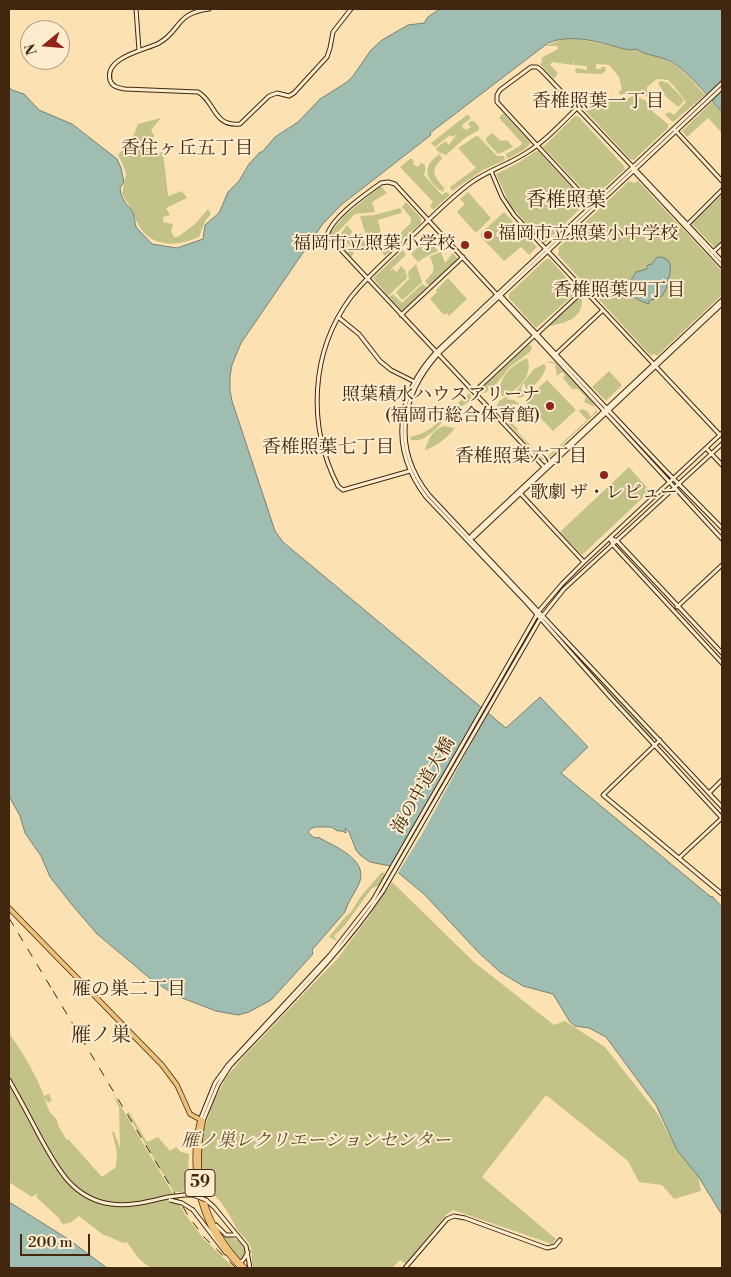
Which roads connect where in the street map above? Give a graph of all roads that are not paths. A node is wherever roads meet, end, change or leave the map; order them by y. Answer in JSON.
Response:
{"nodes":[{"id":1,"x":136,"y":9,"type":"edge"},
{"id":2,"x":209,"y":9,"type":"edge"},
{"id":3,"x":352,"y":9,"type":"edge"},
{"id":4,"x":139,"y":50,"type":"junction"},
{"id":5,"x":722,"y":83,"type":"edge"},
{"id":6,"x":722,"y":88,"type":"edge"},
{"id":7,"x":705,"y":102,"type":"junction"},
{"id":8,"x":577,"y":108,"type":"junction"},
{"id":9,"x":675,"y":130,"type":"junction"},
{"id":10,"x":537,"y":145,"type":"junction"},
{"id":11,"x":634,"y":169,"type":"junction"},
{"id":12,"x":491,"y":170,"type":"junction"},
{"id":13,"x":722,"y":181,"type":"edge"},
{"id":14,"x":722,"y":190,"type":"edge"},
{"id":15,"x":592,"y":205,"type":"junction"},
{"id":16,"x":429,"y":221,"type":"junction"},
{"id":17,"x":688,"y":224,"type":"junction"},
{"id":18,"x":722,"y":244,"type":"edge"},
{"id":19,"x":547,"y":250,"type":"junction"},
{"id":20,"x":714,"y":252,"type":"junction"},
{"id":21,"x":463,"y":257,"type":"junction"},
{"id":22,"x":722,"y":261,"type":"edge"},
{"id":23,"x":722,"y":266,"type":"edge"},
{"id":24,"x":367,"y":278,"type":"junction"},
{"id":25,"x":584,"y":290,"type":"junction"},
{"id":26,"x":499,"y":296,"type":"junction"},
{"id":27,"x":722,"y":300,"type":"edge"},
{"id":28,"x":722,"y":304,"type":"edge"},
{"id":29,"x":603,"y":310,"type":"junction"},
{"id":30,"x":401,"y":315,"type":"junction"},
{"id":31,"x":338,"y":317,"type":"junction"},
{"id":32,"x":536,"y":335,"type":"junction"},
{"id":33,"x":437,"y":353,"type":"junction"},
{"id":34,"x":556,"y":354,"type":"junction"},
{"id":35,"x":655,"y":365,"type":"junction"},
{"id":36,"x":413,"y":382,"type":"junction"},
{"id":37,"x":474,"y":392,"type":"junction"},
{"id":38,"x":606,"y":410,"type":"junction"},
{"id":39,"x":721,"y":434,"type":"edge"},
{"id":40,"x":722,"y":444,"type":"edge"},
{"id":41,"x":706,"y":448,"type":"junction"},
{"id":42,"x":712,"y":454,"type":"junction"},
{"id":43,"x":722,"y":465,"type":"edge"},
{"id":44,"x":545,"y":468,"type":"junction"},
{"id":45,"x":410,"y":471,"type":"junction"},
{"id":46,"x":673,"y":477,"type":"junction"},
{"id":47,"x":670,"y":481,"type":"junction"},
{"id":48,"x":679,"y":484,"type":"junction"},
{"id":49,"x":675,"y":487,"type":"junction"},
{"id":50,"x":520,"y":493,"type":"junction"},
{"id":51,"x":722,"y":528,"type":"edge"},
{"id":52,"x":610,"y":538,"type":"junction"},
{"id":53,"x":470,"y":539,"type":"junction"},
{"id":54,"x":722,"y":539,"type":"edge"},
{"id":55,"x":617,"y":540,"type":"junction"},
{"id":56,"x":613,"y":545,"type":"junction"},
{"id":57,"x":584,"y":562,"type":"junction"},
{"id":58,"x":722,"y":565,"type":"edge"},
{"id":59,"x":678,"y":606,"type":"junction"},
{"id":60,"x":673,"y":610,"type":"junction"},
{"id":61,"x":538,"y":613,"type":"junction"},
{"id":62,"x":541,"y":617,"type":"junction"},
{"id":63,"x":722,"y":653,"type":"edge"},
{"id":64,"x":722,"y":663,"type":"edge"},
{"id":65,"x":503,"y":679,"type":"junction"},
{"id":66,"x":660,"y":740,"type":"junction"},
{"id":67,"x":655,"y":745,"type":"junction"},
{"id":68,"x":722,"y":780,"type":"edge"},
{"id":69,"x":709,"y":793,"type":"junction"},
{"id":70,"x":722,"y":807,"type":"edge"},
{"id":71,"x":722,"y":818,"type":"edge"},
{"id":72,"x":679,"y":858,"type":"junction"},
{"id":73,"x":722,"y":894,"type":"edge"},
{"id":74,"x":9,"y":908,"type":"edge"},
{"id":75,"x":9,"y":1080,"type":"edge"},
{"id":76,"x":202,"y":1120,"type":"junction"},
{"id":77,"x":169,"y":1198,"type":"junction"},
{"id":78,"x":206,"y":1210,"type":"junction"},
{"id":79,"x":237,"y":1235,"type":"junction"},
{"id":80,"x":560,"y":1240,"type":"dead end"},
{"id":81,"x":248,"y":1252,"type":"junction"},
{"id":82,"x":241,"y":1266,"type":"edge"},
{"id":83,"x":250,"y":1268,"type":"edge"},
{"id":84,"x":405,"y":1268,"type":"edge"}],
"edges":[{"from":1,"to":4,"type":"street"},
{"from":2,"to":4,"type":"street"},
{"from":3,"to":4,"type":"street"},
{"from":5,"to":7,"type":"street"},
{"from":6,"to":7,"type":"street"},
{"from":7,"to":9,"type":"street"},
{"from":8,"to":10,"type":"street"},
{"from":8,"to":10,"type":"street"},
{"from":8,"to":11,"type":"street"},
{"from":9,"to":11,"type":"street"},
{"from":9,"to":13,"type":"street"},
{"from":10,"to":12,"type":"street"},
{"from":10,"to":15,"type":"street"},
{"from":11,"to":15,"type":"street"},
{"from":11,"to":17,"type":"street"},
{"from":11,"to":19,"type":"street"},
{"from":11,"to":23,"type":"street"},
{"from":12,"to":16,"type":"street"},
{"from":12,"to":19,"type":"street"},
{"from":14,"to":17,"type":"street"},
{"from":15,"to":19,"type":"street"},
{"from":16,"to":21,"type":"street"},
{"from":16,"to":24,"type":"street"},
{"from":16,"to":24,"type":"street"},
{"from":17,"to":20,"type":"street"},
{"from":18,"to":20,"type":"street"},
{"from":19,"to":25,"type":"street"},
{"from":19,"to":26,"type":"street"},
{"from":20,"to":22,"type":"street"},
{"from":21,"to":26,"type":"street"},
{"from":21,"to":30,"type":"street"},
{"from":24,"to":30,"type":"street"},
{"from":24,"to":31,"type":"street"},
{"from":25,"to":29,"type":"street"},
{"from":25,"to":32,"type":"street"},
{"from":26,"to":32,"type":"street"},
{"from":26,"to":33,"type":"street"},
{"from":27,"to":35,"type":"street"},
{"from":28,"to":35,"type":"street"},
{"from":29,"to":34,"type":"street"},
{"from":29,"to":35,"type":"street"},
{"from":30,"to":33,"type":"street"},
{"from":31,"to":36,"type":"street"},
{"from":31,"to":45,"type":"street"},
{"from":32,"to":34,"type":"street"},
{"from":32,"to":37,"type":"street"},
{"from":32,"to":38,"type":"street"},
{"from":33,"to":36,"type":"street"},
{"from":33,"to":37,"type":"street"},
{"from":33,"to":53,"type":"street"},
{"from":34,"to":38,"type":"street"},
{"from":35,"to":38,"type":"street"},
{"from":35,"to":39,"type":"street"},
{"from":36,"to":45,"type":"street"},
{"from":37,"to":44,"type":"street"},
{"from":38,"to":44,"type":"street"},
{"from":38,"to":46,"type":"street"},
{"from":38,"to":47,"type":"street"},
{"from":39,"to":41,"type":"street"},
{"from":40,"to":42,"type":"street"},
{"from":41,"to":42,"type":"street"},
{"from":41,"to":46,"type":"street"},
{"from":42,"to":43,"type":"street"},
{"from":42,"to":48,"type":"street"},
{"from":44,"to":50,"type":"street"},
{"from":44,"to":53,"type":"street"},
{"from":45,"to":61,"type":"street"},
{"from":46,"to":47,"type":"street"},
{"from":46,"to":48,"type":"street"},
{"from":47,"to":49,"type":"street"},
{"from":47,"to":52,"type":"street"},
{"from":48,"to":49,"type":"street"},
{"from":48,"to":51,"type":"street"},
{"from":49,"to":54,"type":"street"},
{"from":49,"to":55,"type":"street"},
{"from":50,"to":53,"type":"street"},
{"from":50,"to":57,"type":"street"},
{"from":52,"to":55,"type":"street"},
{"from":52,"to":56,"type":"street"},
{"from":52,"to":57,"type":"street"},
{"from":53,"to":61,"type":"street"},
{"from":55,"to":56,"type":"street"},
{"from":55,"to":59,"type":"street"},
{"from":56,"to":60,"type":"street"},
{"from":56,"to":62,"type":"street"},
{"from":57,"to":61,"type":"street"},
{"from":58,"to":59,"type":"street"},
{"from":59,"to":60,"type":"street"},
{"from":59,"to":63,"type":"street"},
{"from":60,"to":64,"type":"street"},
{"from":61,"to":62,"type":"street"},
{"from":61,"to":65,"type":"street"},
{"from":62,"to":65,"type":"street"},
{"from":62,"to":66,"type":"street"},
{"from":62,"to":67,"type":"street"},
{"from":65,"to":76,"type":"street","name":"海の中道大橋"},
{"from":66,"to":67,"type":"street"},
{"from":66,"to":69,"type":"street"},
{"from":67,"to":71,"type":"street"},
{"from":67,"to":72,"type":"street"},
{"from":68,"to":69,"type":"street"},
{"from":69,"to":70,"type":"street"},
{"from":71,"to":72,"type":"street"},
{"from":72,"to":73,"type":"street"},
{"from":74,"to":76,"type":"main road"},
{"from":75,"to":77,"type":"street"},
{"from":76,"to":78,"type":"main road","number":"59"},
{"from":76,"to":82,"type":"main road","number":"59"},
{"from":77,"to":79,"type":"street","bridge":true},
{"from":77,"to":82,"type":"street","bridge":true},
{"from":78,"to":79,"type":"street"},
{"from":78,"to":82,"type":"main road","number":"59"},
{"from":79,"to":81,"type":"street"},
{"from":80,"to":84,"type":"street"},
{"from":81,"to":82,"type":"street"},
{"from":81,"to":83,"type":"street"}]}
